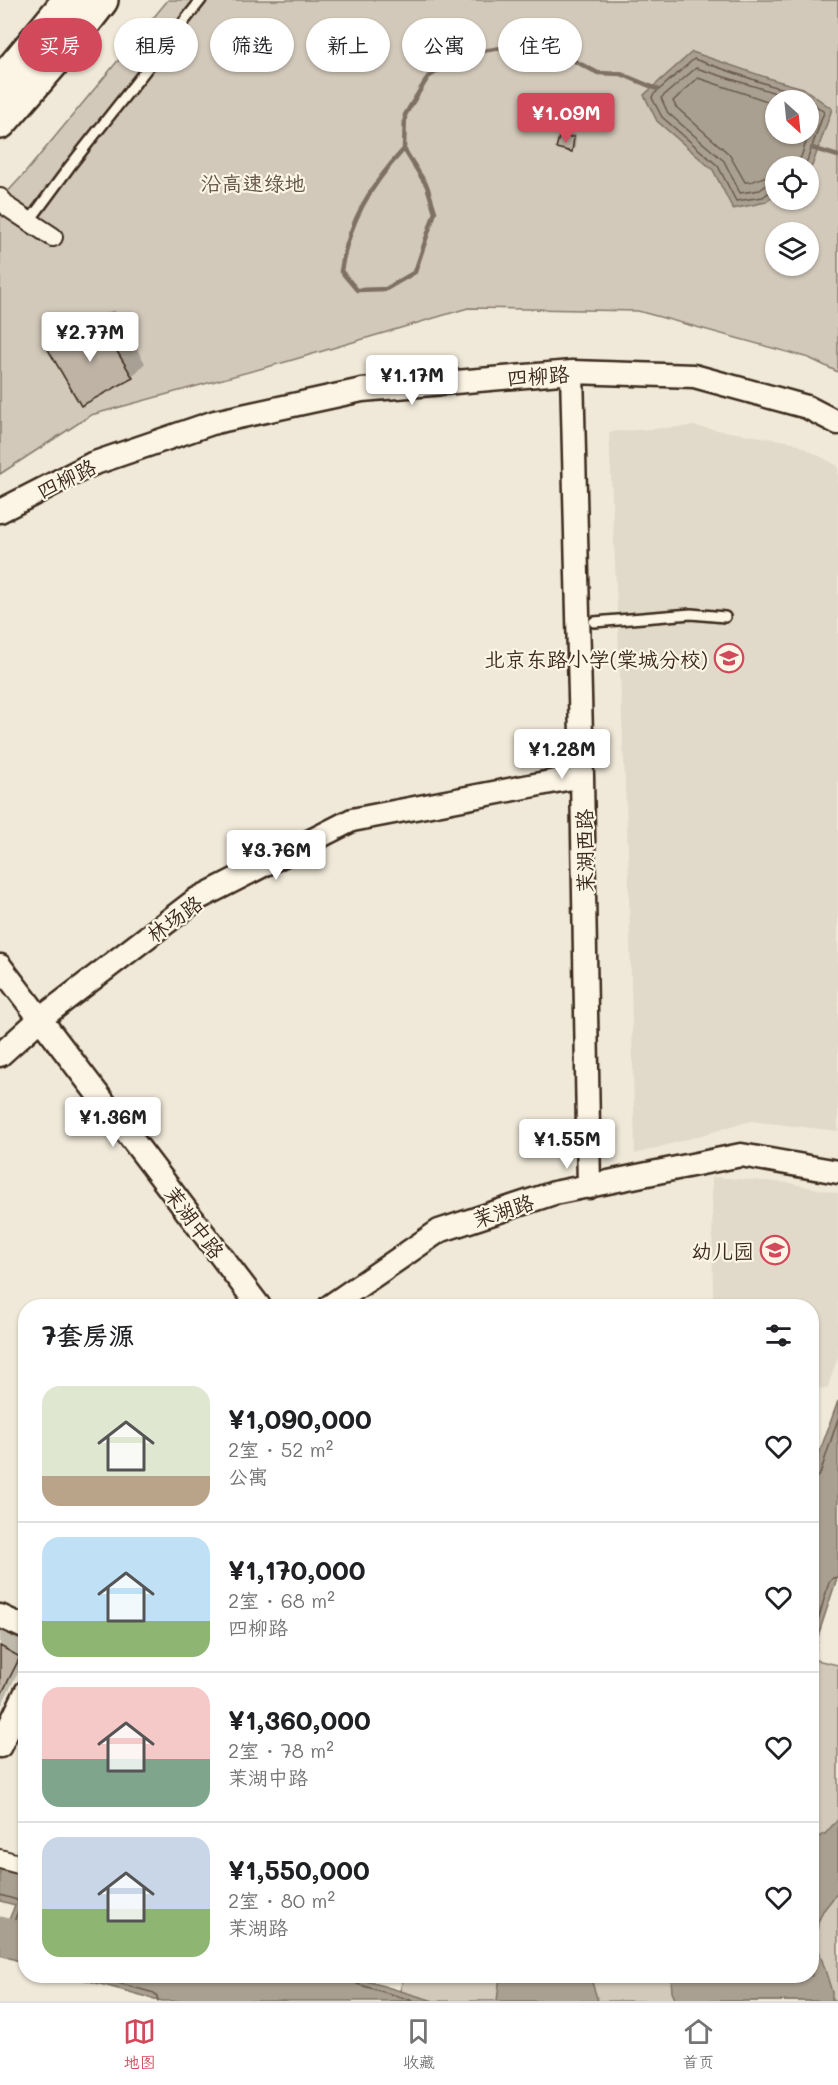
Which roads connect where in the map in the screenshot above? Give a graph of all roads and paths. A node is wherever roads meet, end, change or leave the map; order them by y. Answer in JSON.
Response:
{"nodes":[{"id":1,"x":70,"y":0,"type":"edge"},
{"id":2,"x":100,"y":0,"type":"edge"},
{"id":3,"x":201,"y":0,"type":"edge"},
{"id":4,"x":0,"y":86,"type":"edge"},
{"id":5,"x":0,"y":122,"type":"edge"},
{"id":6,"x":0,"y":198,"type":"edge"},
{"id":7,"x":27,"y":224,"type":"dead end"},
{"id":8,"x":54,"y":237,"type":"dead end"},
{"id":9,"x":572,"y":372,"type":"junction"},
{"id":10,"x":838,"y":423,"type":"edge"},
{"id":11,"x":0,"y":511,"type":"edge"},
{"id":12,"x":725,"y":617,"type":"dead end"},
{"id":13,"x":594,"y":622,"type":"dead end"},
{"id":14,"x":582,"y":776,"type":"junction"},
{"id":15,"x":0,"y":966,"type":"edge"},
{"id":16,"x":40,"y":1019,"type":"junction"},
{"id":17,"x":0,"y":1055,"type":"edge"},
{"id":18,"x":838,"y":1172,"type":"edge"},
{"id":19,"x":589,"y":1187,"type":"junction"},
{"id":20,"x":254,"y":1299,"type":"edge"},
{"id":21,"x":340,"y":1299,"type":"edge"},
{"id":22,"x":0,"y":1616,"type":"edge"},
{"id":23,"x":18,"y":1624,"type":"edge"},
{"id":24,"x":18,"y":1709,"type":"edge"},
{"id":25,"x":0,"y":1746,"type":"edge"},
{"id":26,"x":0,"y":1859,"type":"edge"},
{"id":27,"x":18,"y":1864,"type":"edge"}],
"edges":[{"from":1,"to":4,"type":"highway"},
{"from":2,"to":5,"type":"highway"},
{"from":3,"to":7,"type":"lane"},
{"from":6,"to":8,"type":"street"},
{"from":9,"to":10,"type":"street","name":"四柳路"},
{"from":9,"to":11,"type":"street","name":"四柳路"},
{"from":9,"to":14,"type":"street","name":"茉湖西路"},
{"from":12,"to":13,"type":"lane"},
{"from":14,"to":16,"type":"street","name":"林场路"},
{"from":14,"to":19,"type":"street","name":"茉湖西路"},
{"from":15,"to":16,"type":"street","name":"茉湖中路"},
{"from":16,"to":17,"type":"street","name":"林场路"},
{"from":16,"to":20,"type":"street","name":"茉湖中路"},
{"from":18,"to":19,"type":"street","name":"茉湖路"},
{"from":19,"to":21,"type":"street","name":"茉湖路"},
{"from":22,"to":23,"type":"street"},
{"from":24,"to":25,"type":"street"},
{"from":26,"to":27,"type":"street"}]}
